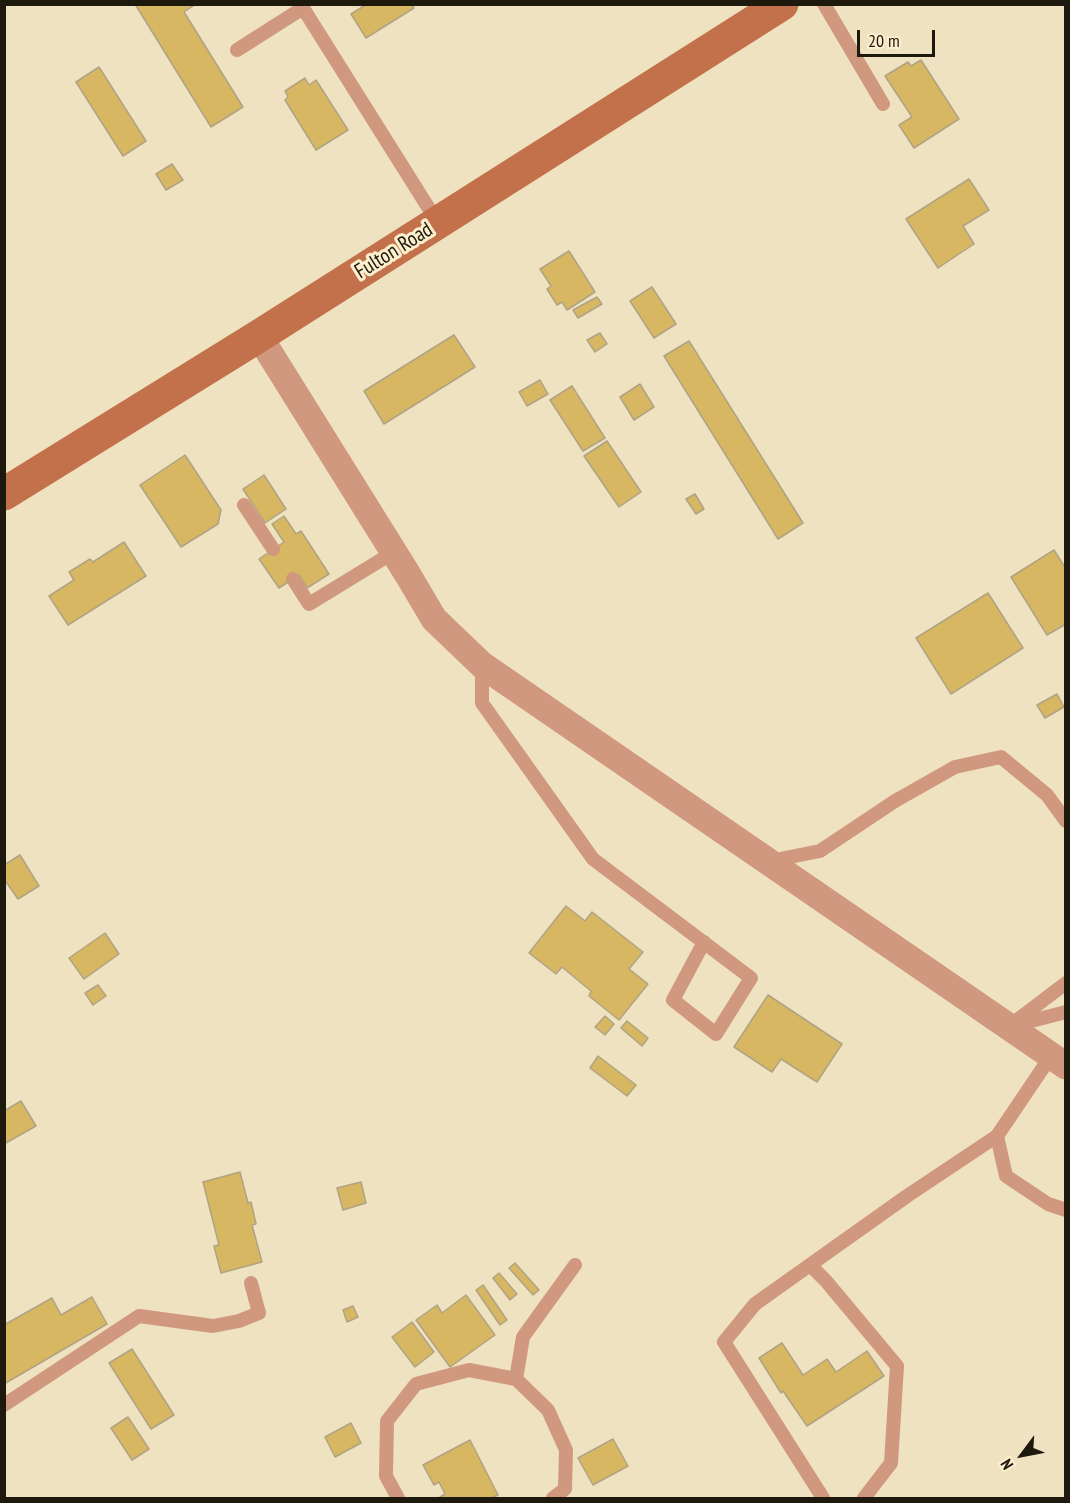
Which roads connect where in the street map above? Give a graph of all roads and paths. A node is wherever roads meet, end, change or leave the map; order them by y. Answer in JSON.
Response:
{"nodes":[{"id":1,"x":824,"y":4,"type":"edge"},
{"id":2,"x":769,"y":8,"type":"edge"},
{"id":3,"x":237,"y":50,"type":"dead end"},
{"id":4,"x":883,"y":104,"type":"dead end"},
{"id":5,"x":438,"y":223,"type":"junction"},
{"id":6,"x":259,"y":336,"type":"junction"},
{"id":7,"x":7,"y":488,"type":"edge"},
{"id":8,"x":244,"y":505,"type":"dead end"},
{"id":9,"x":273,"y":549,"type":"dead end"},
{"id":10,"x":394,"y":552,"type":"junction"},
{"id":11,"x":293,"y":579,"type":"dead end"},
{"id":12,"x":482,"y":665,"type":"junction"},
{"id":13,"x":1065,"y":821,"type":"edge"},
{"id":14,"x":768,"y":861,"type":"junction"},
{"id":15,"x":704,"y":942,"type":"junction"},
{"id":16,"x":1065,"y":983,"type":"edge"},
{"id":17,"x":1065,"y":1012,"type":"edge"},
{"id":18,"x":1008,"y":1027,"type":"junction"},
{"id":19,"x":1058,"y":1061,"type":"edge"},
{"id":20,"x":997,"y":1136,"type":"junction"},
{"id":21,"x":1065,"y":1210,"type":"edge"},
{"id":22,"x":575,"y":1265,"type":"dead end"},
{"id":23,"x":811,"y":1266,"type":"junction"},
{"id":24,"x":251,"y":1283,"type":"dead end"},
{"id":25,"x":516,"y":1379,"type":"junction"},
{"id":26,"x":4,"y":1405,"type":"edge"},
{"id":27,"x":398,"y":1498,"type":"edge"},
{"id":28,"x":553,"y":1498,"type":"edge"},
{"id":29,"x":823,"y":1498,"type":"edge"},
{"id":30,"x":864,"y":1498,"type":"edge"}],
"edges":[{"from":1,"to":4,"type":"lane"},
{"from":2,"to":5,"type":"main road","name":"Fulton Road"},
{"from":3,"to":5,"type":"lane"},
{"from":5,"to":6,"type":"main road","name":"Fulton Road"},
{"from":6,"to":7,"type":"main road","name":"Fulton Road"},
{"from":6,"to":10,"type":"street"},
{"from":8,"to":9,"type":"lane"},
{"from":10,"to":11,"type":"lane"},
{"from":10,"to":12,"type":"street"},
{"from":12,"to":14,"type":"street"},
{"from":12,"to":15,"type":"lane"},
{"from":13,"to":14,"type":"lane"},
{"from":14,"to":18,"type":"street"},
{"from":15,"to":15,"type":"lane"},
{"from":16,"to":18,"type":"lane"},
{"from":17,"to":18,"type":"lane"},
{"from":18,"to":19,"type":"street"},
{"from":19,"to":20,"type":"lane"},
{"from":20,"to":21,"type":"lane"},
{"from":20,"to":23,"type":"lane"},
{"from":22,"to":25,"type":"lane"},
{"from":23,"to":29,"type":"lane"},
{"from":23,"to":30,"type":"lane"},
{"from":24,"to":26,"type":"lane"},
{"from":25,"to":27,"type":"lane"},
{"from":25,"to":28,"type":"lane"}]}
